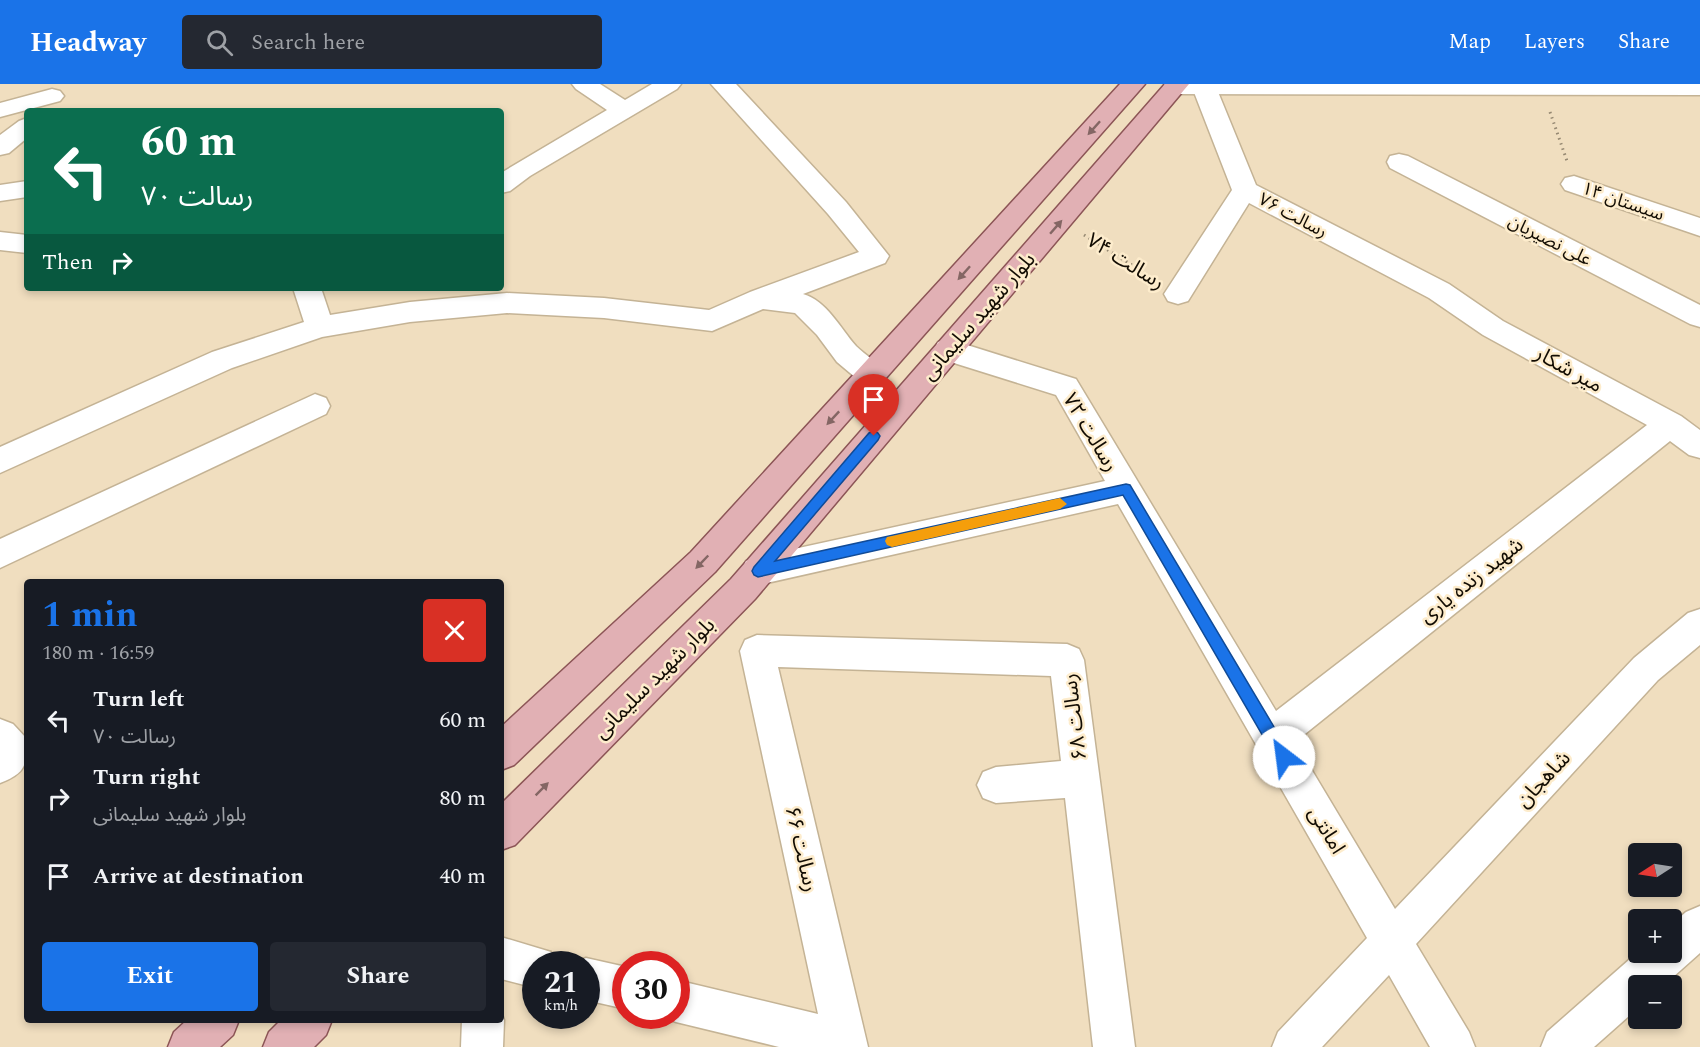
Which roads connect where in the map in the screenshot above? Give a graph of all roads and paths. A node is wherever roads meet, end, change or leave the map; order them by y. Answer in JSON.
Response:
{"nodes":[{"id":1,"x":584,"y":84,"type":"edge"},
{"id":2,"x":669,"y":84,"type":"edge"},
{"id":3,"x":723,"y":84,"type":"edge"},
{"id":4,"x":1133,"y":84,"type":"edge"},
{"id":5,"x":1185,"y":86,"type":"edge"},
{"id":6,"x":1576,"y":86,"type":"edge"},
{"id":7,"x":1693,"y":87,"type":"edge"},
{"id":8,"x":1543,"y":88,"type":"junction"},
{"id":9,"x":51,"y":97,"type":"edge"},
{"id":10,"x":0,"y":110,"type":"edge"},
{"id":11,"x":624,"y":110,"type":"junction"},
{"id":12,"x":24,"y":128,"type":"edge"},
{"id":13,"x":0,"y":147,"type":"edge"},
{"id":14,"x":1399,"y":162,"type":"dead end"},
{"id":15,"x":504,"y":183,"type":"edge"},
{"id":16,"x":1574,"y":184,"type":"joint"},
{"id":17,"x":24,"y":189,"type":"edge"},
{"id":18,"x":1245,"y":190,"type":"junction"},
{"id":19,"x":0,"y":193,"type":"edge"},
{"id":20,"x":1061,"y":220,"type":"junction"},
{"id":21,"x":1700,"y":227,"type":"edge"},
{"id":22,"x":0,"y":241,"type":"edge"},
{"id":23,"x":24,"y":244,"type":"edge"},
{"id":24,"x":308,"y":291,"type":"edge"},
{"id":25,"x":1439,"y":291,"type":"joint"},
{"id":26,"x":1178,"y":294,"type":"joint"},
{"id":27,"x":760,"y":299,"type":"junction"},
{"id":28,"x":405,"y":300,"type":"edge"},
{"id":29,"x":1700,"y":317,"type":"edge"},
{"id":30,"x":320,"y":327,"type":"junction"},
{"id":31,"x":948,"y":350,"type":"junction"},
{"id":32,"x":872,"y":375,"type":"junction"},
{"id":33,"x":315,"y":406,"type":"dead end"},
{"id":34,"x":1670,"y":424,"type":"junction"},
{"id":35,"x":1700,"y":446,"type":"edge"},
{"id":36,"x":0,"y":461,"type":"edge"},
{"id":37,"x":1126,"y":489,"type":"junction"},
{"id":38,"x":0,"y":554,"type":"edge"},
{"id":39,"x":758,"y":571,"type":"junction"},
{"id":40,"x":1700,"y":624,"type":"edge"},
{"id":41,"x":756,"y":651,"type":"joint"},
{"id":42,"x":0,"y":736,"type":"edge"},
{"id":43,"x":1272,"y":737,"type":"junction"},
{"id":44,"x":504,"y":749,"type":"edge"},
{"id":45,"x":0,"y":765,"type":"edge"},
{"id":46,"x":1081,"y":778,"type":"junction"},
{"id":47,"x":996,"y":785,"type":"dead end"},
{"id":48,"x":504,"y":828,"type":"edge"},
{"id":49,"x":1700,"y":926,"type":"edge"},
{"id":50,"x":1392,"y":941,"type":"junction"},
{"id":51,"x":1682,"y":942,"type":"edge"},
{"id":52,"x":504,"y":959,"type":"edge"},
{"id":53,"x":522,"y":963,"type":"edge"},
{"id":54,"x":1658,"y":963,"type":"edge"},
{"id":55,"x":690,"y":1005,"type":"edge"},
{"id":56,"x":215,"y":1023,"type":"edge"},
{"id":57,"x":308,"y":1023,"type":"edge"},
{"id":58,"x":483,"y":1023,"type":"edge"},
{"id":59,"x":846,"y":1044,"type":"edge"},
{"id":60,"x":189,"y":1047,"type":"edge"},
{"id":61,"x":284,"y":1047,"type":"edge"},
{"id":62,"x":482,"y":1047,"type":"edge"},
{"id":63,"x":1114,"y":1047,"type":"edge"},
{"id":64,"x":1293,"y":1047,"type":"edge"},
{"id":65,"x":1454,"y":1047,"type":"edge"},
{"id":66,"x":1562,"y":1047,"type":"edge"}],
"edges":[{"from":1,"to":11,"type":"street"},
{"from":2,"to":11,"type":"street"},
{"from":3,"to":27,"type":"street"},
{"from":4,"to":32,"type":"main road","name":"بلوار شهید سلیمانی","one_way":true},
{"from":5,"to":8,"type":"street"},
{"from":5,"to":18,"type":"street","name":"رسالت ۷۶"},
{"from":5,"to":20,"type":"main road","name":"بلوار شهید سلیمانی"},
{"from":6,"to":7,"type":"street"},
{"from":6,"to":8,"type":"street"},
{"from":8,"to":16,"type":"path","name":"سیستان ۱۴"},
{"from":9,"to":10,"type":"street"},
{"from":11,"to":15,"type":"street"},
{"from":12,"to":13,"type":"street"},
{"from":14,"to":29,"type":"street","name":"علی نصیریان"},
{"from":16,"to":21,"type":"street","name":"سیستان ۱۴"},
{"from":17,"to":19,"type":"street"},
{"from":18,"to":25,"type":"street","name":"رسالت ۷۶"},
{"from":18,"to":26,"type":"street","name":"رسالت ۷۴"},
{"from":20,"to":26,"type":"path","name":"رسالت ۷۴"},
{"from":31,"to":20,"type":"main road","name":"بلوار شهید سلیمانی","one_way":true},
{"from":22,"to":23,"type":"street"},
{"from":24,"to":30,"type":"street"},
{"from":25,"to":34,"type":"street","name":"میر شکار"},
{"from":27,"to":28,"type":"street"},
{"from":27,"to":32,"type":"street"},
{"from":28,"to":30,"type":"street"},
{"from":30,"to":36,"type":"street"},
{"from":31,"to":37,"type":"street","name":"رسالت ۷۲"},
{"from":31,"to":39,"type":"main road","name":"بلوار شهید سلیمانی"},
{"from":32,"to":44,"type":"main road","name":"بلوار شهید سلیمانی","one_way":true},
{"from":33,"to":38,"type":"street"},
{"from":34,"to":35,"type":"street","name":"میر شکار"},
{"from":34,"to":43,"type":"street","name":"شهید زنده یاری"},
{"from":37,"to":39,"type":"street"},
{"from":37,"to":43,"type":"street","name":"امانتی"},
{"from":48,"to":39,"type":"main road","name":"بلوار شهید سلیمانی","one_way":true},
{"from":40,"to":50,"type":"street","name":"شاهجان"},
{"from":41,"to":46,"type":"street","name":"رسالت ۶۸"},
{"from":41,"to":59,"type":"street","name":"رسالت ۶۶"},
{"from":42,"to":45,"type":"street"},
{"from":43,"to":50,"type":"street","name":"امانتی"},
{"from":46,"to":47,"type":"street"},
{"from":46,"to":63,"type":"street","name":"رسالت ۶۸"},
{"from":49,"to":51,"type":"street"},
{"from":50,"to":64,"type":"street"},
{"from":50,"to":65,"type":"street","name":"امانتی"},
{"from":52,"to":53,"type":"street"},
{"from":54,"to":66,"type":"street"},
{"from":55,"to":59,"type":"street"},
{"from":56,"to":60,"type":"main road"},
{"from":57,"to":61,"type":"main road"},
{"from":58,"to":62,"type":"street"}]}
